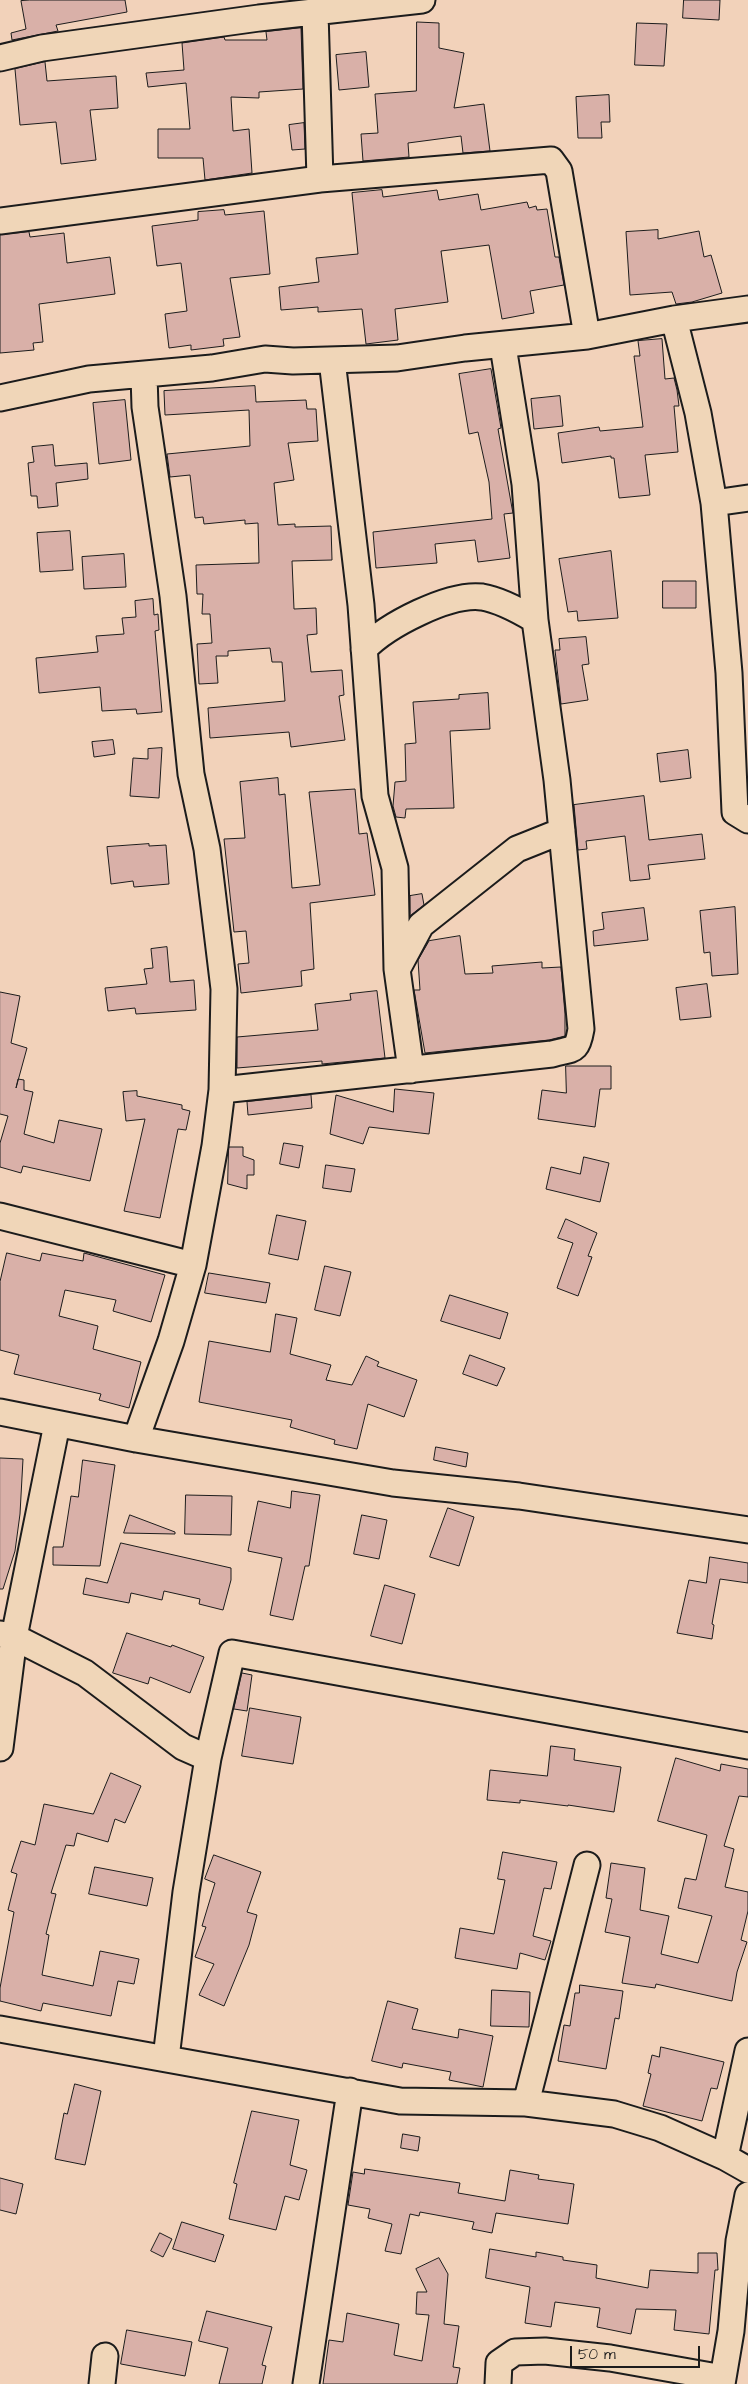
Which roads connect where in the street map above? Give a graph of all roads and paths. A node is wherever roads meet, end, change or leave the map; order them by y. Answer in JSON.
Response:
{"nodes":[{"id":1,"x":422,"y":0,"type":"edge"},
{"id":2,"x":258,"y":9,"type":"edge"},
{"id":3,"x":315,"y":12,"type":"junction"},
{"id":4,"x":0,"y":58,"type":"edge"},
{"id":5,"x":320,"y":179,"type":"junction"},
{"id":6,"x":0,"y":221,"type":"edge"},
{"id":7,"x":748,"y":308,"type":"edge"},
{"id":8,"x":674,"y":319,"type":"junction"},
{"id":9,"x":587,"y":336,"type":"junction"},
{"id":10,"x":504,"y":346,"type":"junction"},
{"id":11,"x":332,"y":360,"type":"junction"},
{"id":12,"x":144,"y":375,"type":"junction"},
{"id":13,"x":0,"y":398,"type":"edge"},
{"id":14,"x":748,"y":498,"type":"edge"},
{"id":15,"x":714,"y":502,"type":"junction"},
{"id":16,"x":535,"y":620,"type":"junction"},
{"id":17,"x":364,"y":649,"type":"junction"},
{"id":18,"x":738,"y":672,"type":"edge"},
{"id":19,"x":748,"y":820,"type":"edge"},
{"id":20,"x":562,"y":831,"type":"junction"},
{"id":21,"x":397,"y":969,"type":"junction"},
{"id":22,"x":411,"y":1070,"type":"junction"},
{"id":23,"x":222,"y":1090,"type":"junction"},
{"id":24,"x":0,"y":1216,"type":"edge"},
{"id":25,"x":193,"y":1265,"type":"junction"},
{"id":26,"x":0,"y":1412,"type":"edge"},
{"id":27,"x":58,"y":1424,"type":"junction"},
{"id":28,"x":136,"y":1439,"type":"junction"},
{"id":29,"x":748,"y":1530,"type":"edge"},
{"id":30,"x":7,"y":1635,"type":"edge"},
{"id":31,"x":748,"y":1746,"type":"edge"},
{"id":32,"x":0,"y":1748,"type":"edge"},
{"id":33,"x":208,"y":1758,"type":"junction"},
{"id":34,"x":587,"y":1864,"type":"dead end"},
{"id":35,"x":0,"y":2029,"type":"edge"},
{"id":36,"x":748,"y":2051,"type":"edge"},
{"id":37,"x":166,"y":2058,"type":"junction"},
{"id":38,"x":350,"y":2091,"type":"junction"},
{"id":39,"x":526,"y":2103,"type":"junction"},
{"id":40,"x":725,"y":2156,"type":"junction"},
{"id":41,"x":748,"y":2170,"type":"edge"},
{"id":42,"x":748,"y":2195,"type":"edge"},
{"id":43,"x":105,"y":2356,"type":"dead end"},
{"id":44,"x":722,"y":2381,"type":"edge"},
{"id":45,"x":102,"y":2384,"type":"edge"},
{"id":46,"x":306,"y":2384,"type":"edge"},
{"id":47,"x":498,"y":2384,"type":"edge"}],
"edges":[{"from":1,"to":3,"type":"street"},
{"from":2,"to":3,"type":"street"},
{"from":2,"to":4,"type":"street"},
{"from":3,"to":5,"type":"street"},
{"from":5,"to":6,"type":"street"},
{"from":5,"to":9,"type":"street"},
{"from":7,"to":8,"type":"street"},
{"from":8,"to":9,"type":"street"},
{"from":8,"to":15,"type":"street"},
{"from":9,"to":10,"type":"street"},
{"from":10,"to":11,"type":"street"},
{"from":10,"to":16,"type":"street"},
{"from":11,"to":12,"type":"street"},
{"from":11,"to":17,"type":"street"},
{"from":12,"to":13,"type":"street"},
{"from":12,"to":23,"type":"street"},
{"from":14,"to":15,"type":"street"},
{"from":15,"to":18,"type":"street"},
{"from":16,"to":17,"type":"street"},
{"from":16,"to":20,"type":"street"},
{"from":17,"to":21,"type":"street"},
{"from":18,"to":19,"type":"street"},
{"from":20,"to":21,"type":"street"},
{"from":20,"to":22,"type":"street"},
{"from":21,"to":22,"type":"street"},
{"from":22,"to":23,"type":"street"},
{"from":23,"to":25,"type":"street"},
{"from":24,"to":25,"type":"street"},
{"from":25,"to":28,"type":"street"},
{"from":26,"to":27,"type":"street"},
{"from":27,"to":28,"type":"street"},
{"from":27,"to":30,"type":"street"},
{"from":28,"to":29,"type":"street"},
{"from":30,"to":32,"type":"street"},
{"from":30,"to":33,"type":"street"},
{"from":31,"to":33,"type":"street"},
{"from":33,"to":37,"type":"street"},
{"from":34,"to":39,"type":"street"},
{"from":35,"to":37,"type":"street"},
{"from":36,"to":40,"type":"street"},
{"from":37,"to":38,"type":"street"},
{"from":38,"to":39,"type":"street"},
{"from":38,"to":46,"type":"street"},
{"from":39,"to":40,"type":"street"},
{"from":40,"to":41,"type":"street"},
{"from":42,"to":44,"type":"street"},
{"from":43,"to":45,"type":"street"},
{"from":44,"to":47,"type":"street"}]}
